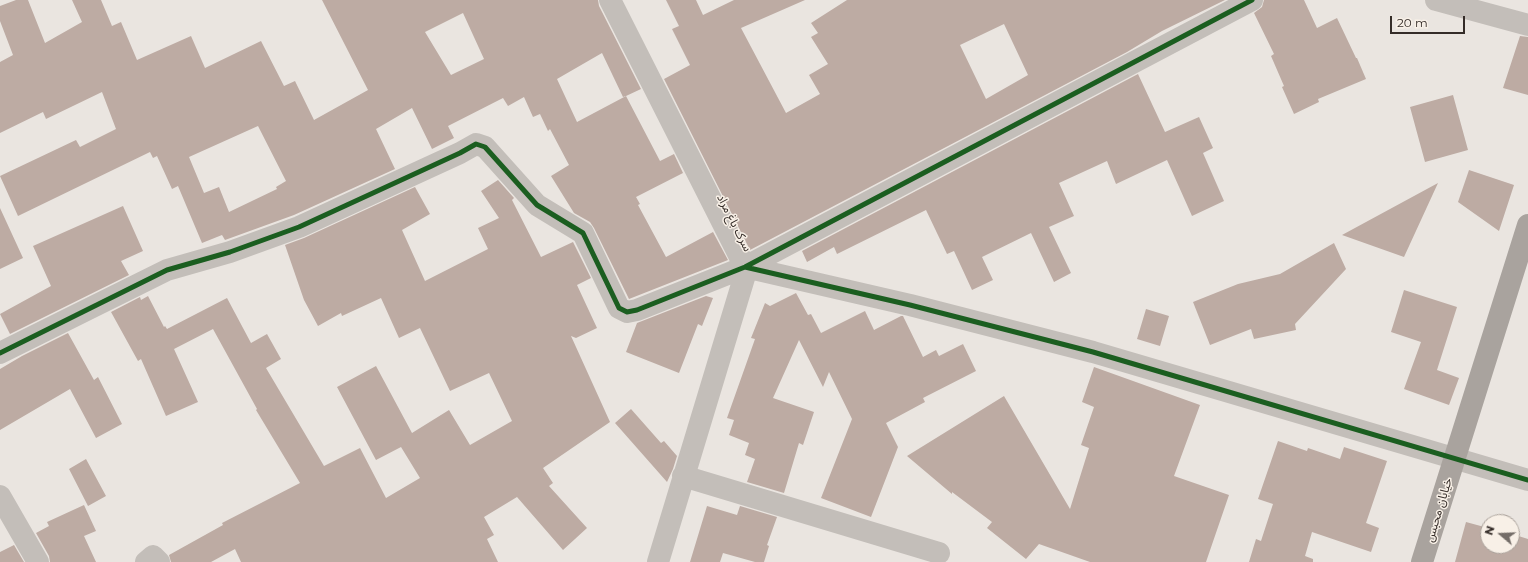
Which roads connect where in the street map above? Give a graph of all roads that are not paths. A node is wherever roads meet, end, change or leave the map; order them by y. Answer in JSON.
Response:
{"nodes":[{"id":1,"x":610,"y":0,"type":"edge"},
{"id":2,"x":1252,"y":0,"type":"edge"},
{"id":3,"x":1436,"y":0,"type":"edge"},
{"id":4,"x":1528,"y":26,"type":"edge"},
{"id":5,"x":1528,"y":225,"type":"edge"},
{"id":6,"x":745,"y":267,"type":"junction"},
{"id":7,"x":0,"y":353,"type":"edge"},
{"id":8,"x":1455,"y":458,"type":"junction"},
{"id":9,"x":683,"y":476,"type":"junction"},
{"id":10,"x":1528,"y":480,"type":"edge"},
{"id":11,"x":0,"y":496,"type":"edge"},
{"id":12,"x":939,"y":553,"type":"dead end"},
{"id":13,"x":38,"y":562,"type":"edge"},
{"id":14,"x":146,"y":562,"type":"edge"},
{"id":15,"x":159,"y":562,"type":"edge"},
{"id":16,"x":658,"y":562,"type":"edge"},
{"id":17,"x":1422,"y":562,"type":"edge"}],
"edges":[{"from":1,"to":6,"type":"street","name":"سرک باغ مراد"},
{"from":2,"to":6,"type":"street"},
{"from":3,"to":4,"type":"street"},
{"from":5,"to":8,"type":"main road","name":"خیابان محبس"},
{"from":6,"to":7,"type":"street"},
{"from":6,"to":8,"type":"street"},
{"from":6,"to":9,"type":"street","name":"سرک باغ مراد"},
{"from":8,"to":10,"type":"street"},
{"from":8,"to":17,"type":"main road","name":"خیابان محبس"},
{"from":9,"to":12,"type":"street"},
{"from":9,"to":16,"type":"street","name":"سرک باغ مراد"},
{"from":11,"to":13,"type":"street"},
{"from":14,"to":15,"type":"street"}]}
